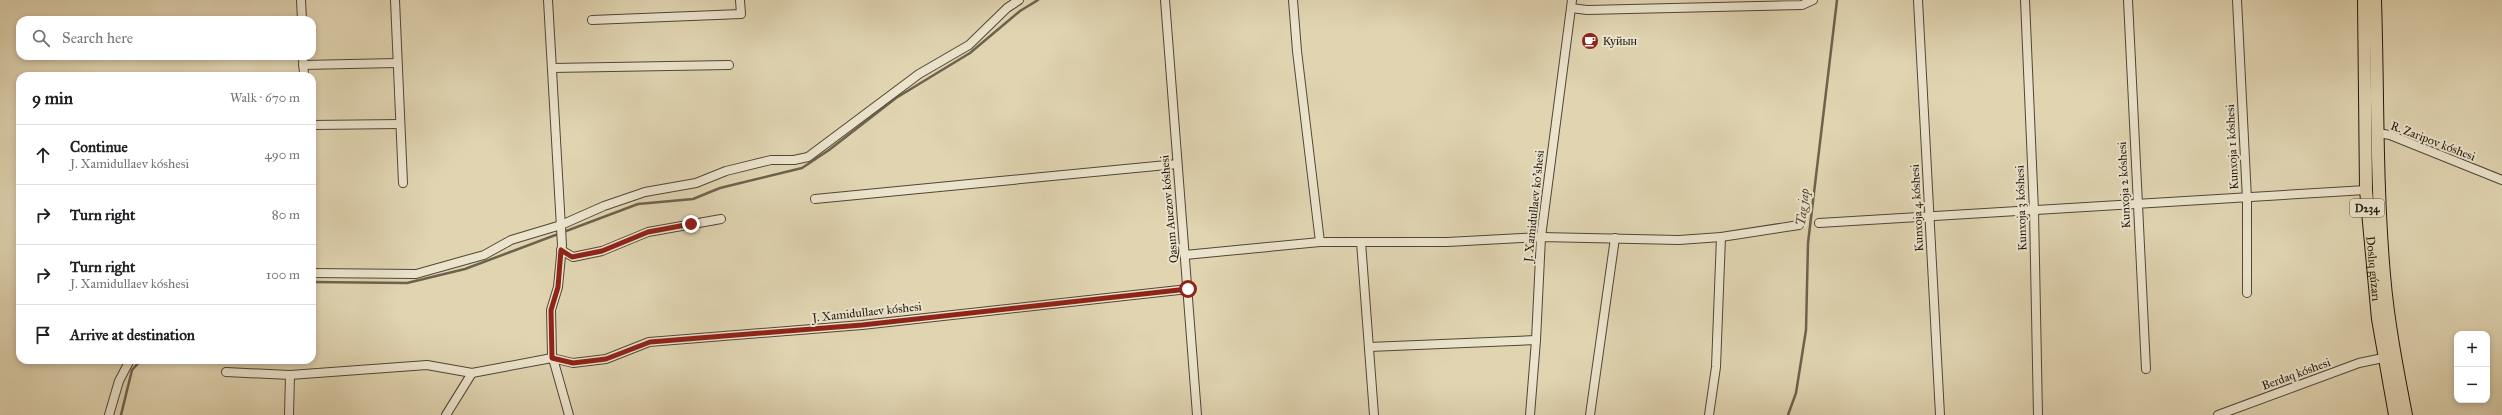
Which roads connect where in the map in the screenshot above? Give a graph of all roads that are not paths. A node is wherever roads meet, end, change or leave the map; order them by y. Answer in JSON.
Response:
{"nodes":[{"id":1,"x":301,"y":0,"type":"edge"},
{"id":2,"x":395,"y":0,"type":"edge"},
{"id":3,"x":548,"y":0,"type":"edge"},
{"id":4,"x":740,"y":0,"type":"edge"},
{"id":5,"x":1020,"y":0,"type":"edge"},
{"id":6,"x":1165,"y":0,"type":"edge"},
{"id":7,"x":1293,"y":0,"type":"edge"},
{"id":8,"x":1813,"y":0,"type":"edge"},
{"id":9,"x":1918,"y":0,"type":"edge"},
{"id":10,"x":2025,"y":0,"type":"edge"},
{"id":11,"x":2128,"y":0,"type":"edge"},
{"id":12,"x":2237,"y":0,"type":"edge"},
{"id":13,"x":2364,"y":0,"type":"edge"},
{"id":14,"x":2375,"y":0,"type":"edge"},
{"id":15,"x":1572,"y":4,"type":"edge"},
{"id":16,"x":302,"y":16,"type":"edge"},
{"id":17,"x":592,"y":20,"type":"dead end"},
{"id":18,"x":303,"y":60,"type":"edge"},
{"id":19,"x":397,"y":63,"type":"junction"},
{"id":20,"x":303,"y":65,"type":"junction"},
{"id":21,"x":729,"y":65,"type":"dead end"},
{"id":22,"x":552,"y":68,"type":"junction"},
{"id":23,"x":304,"y":72,"type":"edge"},
{"id":24,"x":400,"y":124,"type":"junction"},
{"id":25,"x":316,"y":125,"type":"edge"},
{"id":26,"x":2377,"y":133,"type":"junction"},
{"id":27,"x":1176,"y":164,"type":"junction"},
{"id":28,"x":2502,"y":180,"type":"edge"},
{"id":29,"x":402,"y":184,"type":"dead end"},
{"id":30,"x":2366,"y":190,"type":"junction"},
{"id":31,"x":816,"y":199,"type":"dead end"},
{"id":32,"x":2247,"y":199,"type":"junction"},
{"id":33,"x":2137,"y":205,"type":"junction"},
{"id":34,"x":2034,"y":210,"type":"junction"},
{"id":35,"x":1930,"y":216,"type":"junction"},
{"id":36,"x":721,"y":219,"type":"dead end"},
{"id":37,"x":1819,"y":223,"type":"dead end"},
{"id":38,"x":561,"y":225,"type":"junction"},
{"id":39,"x":1799,"y":225,"type":"dead end"},
{"id":40,"x":1541,"y":237,"type":"junction"},
{"id":41,"x":1721,"y":237,"type":"junction"},
{"id":42,"x":1615,"y":238,"type":"junction"},
{"id":43,"x":1320,"y":242,"type":"junction"},
{"id":44,"x":1361,"y":242,"type":"junction"},
{"id":45,"x":562,"y":248,"type":"junction"},
{"id":46,"x":1185,"y":255,"type":"junction"},
{"id":47,"x":316,"y":273,"type":"edge"},
{"id":48,"x":1188,"y":289,"type":"junction"},
{"id":49,"x":2247,"y":293,"type":"dead end"},
{"id":50,"x":1536,"y":340,"type":"junction"},
{"id":51,"x":1369,"y":347,"type":"junction"},
{"id":52,"x":552,"y":358,"type":"junction"},
{"id":53,"x":2383,"y":358,"type":"junction"},
{"id":54,"x":128,"y":364,"type":"edge"},
{"id":55,"x":2146,"y":369,"type":"dead end"},
{"id":56,"x":226,"y":372,"type":"dead end"},
{"id":57,"x":472,"y":373,"type":"junction"},
{"id":58,"x":290,"y":375,"type":"junction"},
{"id":59,"x":109,"y":415,"type":"edge"},
{"id":60,"x":289,"y":415,"type":"edge"},
{"id":61,"x":446,"y":415,"type":"edge"},
{"id":62,"x":569,"y":415,"type":"edge"},
{"id":63,"x":1197,"y":415,"type":"edge"},
{"id":64,"x":1374,"y":415,"type":"edge"},
{"id":65,"x":1530,"y":415,"type":"edge"},
{"id":66,"x":1590,"y":415,"type":"edge"},
{"id":67,"x":1709,"y":415,"type":"edge"},
{"id":68,"x":1940,"y":415,"type":"edge"},
{"id":69,"x":2038,"y":415,"type":"edge"},
{"id":70,"x":2218,"y":415,"type":"edge"},
{"id":71,"x":2395,"y":415,"type":"edge"},
{"id":72,"x":2406,"y":415,"type":"edge"}],
"edges":[{"from":1,"to":16,"type":"street"},
{"from":2,"to":19,"type":"street"},
{"from":3,"to":22,"type":"street"},
{"from":4,"to":17,"type":"street"},
{"from":5,"to":38,"type":"street"},
{"from":6,"to":27,"type":"street","name":"Qasım Auezov kóshesi"},
{"from":7,"to":43,"type":"street"},
{"from":8,"to":15,"type":"street"},
{"from":9,"to":35,"type":"street","name":"Kunxoja 4 kóshesi"},
{"from":10,"to":34,"type":"street","name":"Kunxoja 3 kóshesi"},
{"from":11,"to":33,"type":"street","name":"Kunxoja 2 kóshesi"},
{"from":12,"to":32,"type":"street","name":"Kunxoja 1 kóshesi"},
{"from":13,"to":30,"type":"main road","name":"Doslıq gúzarı","number":"D234"},
{"from":14,"to":26,"type":"main road","name":"Doslıq gúzarı","number":"D234"},
{"from":15,"to":40,"type":"street","name":"J. Xamidullaev ko'shesi"},
{"from":18,"to":20,"type":"street"},
{"from":19,"to":20,"type":"street"},
{"from":19,"to":24,"type":"street"},
{"from":20,"to":23,"type":"street"},
{"from":21,"to":22,"type":"street"},
{"from":22,"to":38,"type":"street"},
{"from":24,"to":25,"type":"street"},
{"from":24,"to":29,"type":"street"},
{"from":26,"to":28,"type":"street","name":"R. Zaripov kóshesi"},
{"from":26,"to":72,"type":"main road","name":"Doslıq gúzarı","number":"D234"},
{"from":27,"to":31,"type":"street"},
{"from":27,"to":46,"type":"street","name":"Qasım Auezov kóshesi"},
{"from":30,"to":32,"type":"street"},
{"from":30,"to":53,"type":"main road","name":"Doslıq gúzarı","number":"D234"},
{"from":32,"to":33,"type":"street"},
{"from":32,"to":49,"type":"street","name":"Kunxoja 1 kóshesi"},
{"from":33,"to":34,"type":"street"},
{"from":33,"to":55,"type":"street","name":"Kunxoja 2 kóshesi"},
{"from":34,"to":35,"type":"street"},
{"from":34,"to":69,"type":"street","name":"Kunxoja 3 kóshesi"},
{"from":35,"to":37,"type":"street"},
{"from":35,"to":68,"type":"street","name":"Kunxoja 4 kóshesi"},
{"from":36,"to":45,"type":"street"},
{"from":38,"to":45,"type":"street"},
{"from":38,"to":47,"type":"street"},
{"from":39,"to":41,"type":"street"},
{"from":40,"to":42,"type":"street"},
{"from":40,"to":44,"type":"street"},
{"from":40,"to":50,"type":"street","name":"J. Xamidullaev ko'shesi"},
{"from":41,"to":42,"type":"street"},
{"from":41,"to":67,"type":"street"},
{"from":42,"to":66,"type":"street"},
{"from":43,"to":44,"type":"street"},
{"from":43,"to":46,"type":"street"},
{"from":44,"to":51,"type":"street"},
{"from":45,"to":52,"type":"street"},
{"from":46,"to":48,"type":"street","name":"Qasım Auezov kóshesi"},
{"from":48,"to":52,"type":"street","name":"J. Xamidullaev kóshesi"},
{"from":48,"to":63,"type":"street","name":"Qasım Auezov kóshesi"},
{"from":50,"to":51,"type":"street"},
{"from":50,"to":65,"type":"street","name":"J. Xamidullaev ko'shesi"},
{"from":51,"to":64,"type":"street"},
{"from":52,"to":57,"type":"street"},
{"from":52,"to":62,"type":"street"},
{"from":53,"to":70,"type":"street","name":"Berdaq kóshesi"},
{"from":53,"to":71,"type":"main road","name":"Doslıq gúzarı","number":"D234"},
{"from":54,"to":59,"type":"street"},
{"from":56,"to":58,"type":"street"},
{"from":57,"to":58,"type":"street"},
{"from":57,"to":61,"type":"street"},
{"from":58,"to":60,"type":"street"}]}
